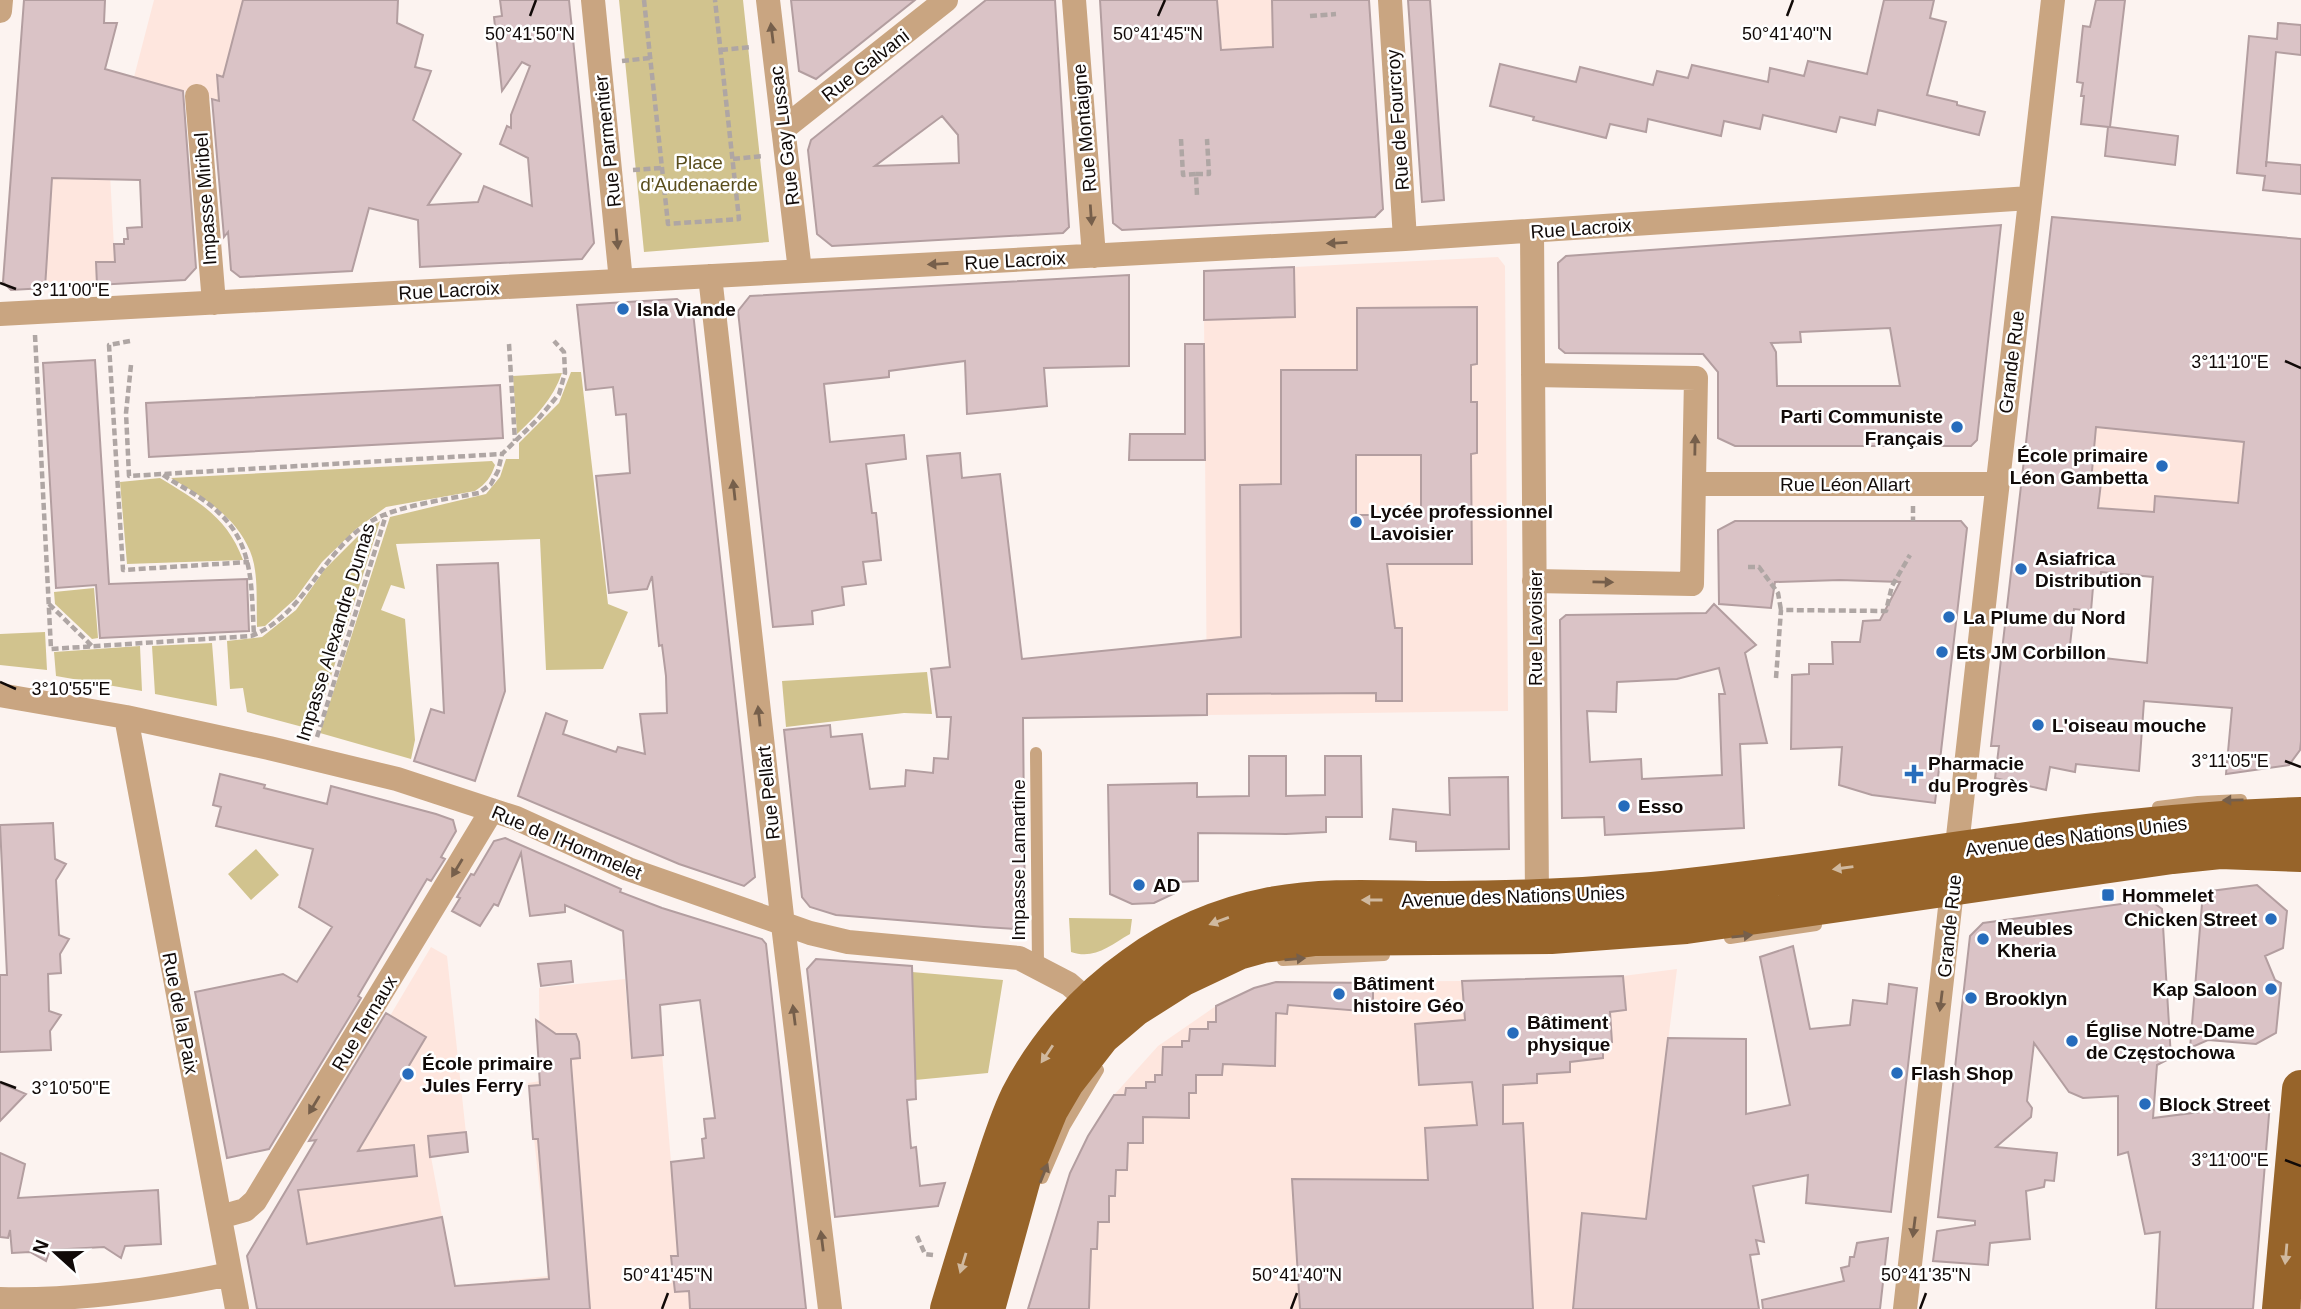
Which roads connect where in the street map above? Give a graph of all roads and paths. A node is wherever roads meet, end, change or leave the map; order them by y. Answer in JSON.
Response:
{"nodes":[{"id":1,"x":1,"y":0,"type":"edge"},
{"id":2,"x":593,"y":0,"type":"edge"},
{"id":3,"x":644,"y":0,"type":"edge"},
{"id":4,"x":715,"y":0,"type":"edge"},
{"id":5,"x":768,"y":0,"type":"edge"},
{"id":6,"x":946,"y":0,"type":"edge"},
{"id":7,"x":1074,"y":0,"type":"edge"},
{"id":8,"x":1390,"y":0,"type":"edge"},
{"id":9,"x":2053,"y":0,"type":"edge"},
{"id":10,"x":0,"y":11,"type":"edge"},
{"id":11,"x":1336,"y":14,"type":"dead end"},
{"id":12,"x":1310,"y":16,"type":"dead end"},
{"id":13,"x":752,"y":47,"type":"dead end"},
{"id":14,"x":721,"y":50,"type":"junction"},
{"id":15,"x":650,"y":58,"type":"junction"},
{"id":16,"x":621,"y":61,"type":"dead end"},
{"id":17,"x":197,"y":96,"type":"dead end"},
{"id":18,"x":783,"y":129,"type":"junction"},
{"id":19,"x":1181,"y":139,"type":"dead end"},
{"id":20,"x":1207,"y":139,"type":"dead end"},
{"id":21,"x":764,"y":156,"type":"dead end"},
{"id":22,"x":733,"y":159,"type":"junction"},
{"id":23,"x":662,"y":168,"type":"junction"},
{"id":24,"x":632,"y":170,"type":"dead end"},
{"id":25,"x":1196,"y":174,"type":"junction"},
{"id":26,"x":1196,"y":196,"type":"dead end"},
{"id":27,"x":2030,"y":198,"type":"junction"},
{"id":28,"x":1532,"y":231,"type":"junction"},
{"id":29,"x":1405,"y":239,"type":"junction"},
{"id":30,"x":1094,"y":256,"type":"junction"},
{"id":31,"x":800,"y":271,"type":"junction"},
{"id":32,"x":710,"y":276,"type":"junction"},
{"id":33,"x":621,"y":281,"type":"junction"},
{"id":34,"x":214,"y":303,"type":"junction"},
{"id":35,"x":7,"y":313,"type":"edge"},
{"id":36,"x":130,"y":341,"type":"dead end"},
{"id":37,"x":554,"y":341,"type":"dead end"},
{"id":38,"x":509,"y":344,"type":"dead end"},
{"id":39,"x":131,"y":365,"type":"dead end"},
{"id":40,"x":1533,"y":375,"type":"junction"},
{"id":41,"x":515,"y":441,"type":"junction"},
{"id":42,"x":502,"y":454,"type":"junction"},
{"id":43,"x":163,"y":475,"type":"junction"},
{"id":44,"x":129,"y":476,"type":"junction"},
{"id":45,"x":117,"y":477,"type":"junction"},
{"id":46,"x":1694,"y":484,"type":"junction"},
{"id":47,"x":1997,"y":484,"type":"junction"},
{"id":48,"x":386,"y":514,"type":"junction"},
{"id":49,"x":1910,"y":555,"type":"dead end"},
{"id":50,"x":249,"y":562,"type":"junction"},
{"id":51,"x":1748,"y":567,"type":"dead end"},
{"id":52,"x":1534,"y":581,"type":"junction"},
{"id":53,"x":49,"y":603,"type":"junction"},
{"id":54,"x":1781,"y":610,"type":"junction"},
{"id":55,"x":254,"y":635,"type":"junction"},
{"id":56,"x":92,"y":646,"type":"junction"},
{"id":57,"x":1776,"y":678,"type":"dead end"},
{"id":58,"x":0,"y":695,"type":"edge"},
{"id":59,"x":125,"y":717,"type":"junction"},
{"id":60,"x":1036,"y":753,"type":"dead end"},
{"id":61,"x":310,"y":758,"type":"junction"},
{"id":62,"x":2253,"y":800,"type":"dead end"},
{"id":63,"x":2150,"y":808,"type":"dead end"},
{"id":64,"x":492,"y":810,"type":"junction"},
{"id":65,"x":2301,"y":816,"type":"edge"},
{"id":66,"x":2301,"y":853,"type":"edge"},
{"id":67,"x":1958,"y":873,"type":"junction"},
{"id":68,"x":1537,"y":898,"type":"junction"},
{"id":69,"x":1833,"y":922,"type":"dead end"},
{"id":70,"x":783,"y":925,"type":"junction"},
{"id":71,"x":1717,"y":939,"type":"dead end"},
{"id":72,"x":1404,"y":955,"type":"dead end"},
{"id":73,"x":1268,"y":962,"type":"dead end"},
{"id":74,"x":1038,"y":966,"type":"junction"},
{"id":75,"x":1112,"y":1026,"type":"junction"},
{"id":76,"x":2301,"y":1089,"type":"edge"},
{"id":77,"x":1037,"y":1189,"type":"dead end"},
{"id":78,"x":220,"y":1217,"type":"junction"},
{"id":79,"x":1021,"y":1232,"type":"dead end"},
{"id":80,"x":917,"y":1236,"type":"dead end"},
{"id":81,"x":934,"y":1255,"type":"dead end"},
{"id":82,"x":230,"y":1274,"type":"junction"},
{"id":83,"x":0,"y":1299,"type":"edge"},
{"id":84,"x":987,"y":1306,"type":"edge"},
{"id":85,"x":237,"y":1309,"type":"edge"},
{"id":86,"x":830,"y":1309,"type":"edge"},
{"id":87,"x":949,"y":1309,"type":"edge"},
{"id":88,"x":1905,"y":1309,"type":"edge"},
{"id":89,"x":2281,"y":1309,"type":"edge"}],
"edges":[{"from":1,"to":10,"type":"street"},
{"from":2,"to":33,"type":"street","name":"Rue Parmentier","one_way":true},
{"from":3,"to":15,"type":"path"},
{"from":4,"to":14,"type":"path"},
{"from":18,"to":5,"type":"street","name":"Rue Gay Lussac","one_way":true},
{"from":6,"to":18,"type":"street","name":"Rue Galvani"},
{"from":7,"to":30,"type":"street","name":"Rue Montaigne","one_way":true},
{"from":8,"to":29,"type":"street","name":"Rue de Fourcroy"},
{"from":9,"to":27,"type":"street","name":"Grande Rue"},
{"from":11,"to":12,"type":"path"},
{"from":13,"to":14,"type":"path"},
{"from":14,"to":22,"type":"path"},
{"from":15,"to":16,"type":"path"},
{"from":15,"to":23,"type":"path"},
{"from":17,"to":34,"type":"street","name":"Impasse Miribel"},
{"from":18,"to":31,"type":"street","name":"Rue Gay Lussac"},
{"from":19,"to":25,"type":"path"},
{"from":20,"to":25,"type":"path"},
{"from":21,"to":22,"type":"path"},
{"from":22,"to":23,"type":"path"},
{"from":23,"to":24,"type":"path"},
{"from":25,"to":26,"type":"path"},
{"from":27,"to":28,"type":"street","name":"Rue Lacroix"},
{"from":27,"to":47,"type":"street","name":"Grande Rue"},
{"from":28,"to":29,"type":"street","name":"Rue Lacroix"},
{"from":28,"to":40,"type":"street","name":"Rue Lavoisier"},
{"from":29,"to":30,"type":"street","name":"Rue Lacroix","one_way":true},
{"from":30,"to":31,"type":"street","name":"Rue Lacroix","one_way":true},
{"from":31,"to":32,"type":"street","name":"Rue Lacroix"},
{"from":32,"to":33,"type":"street","name":"Rue Lacroix"},
{"from":70,"to":32,"type":"street","name":"Rue Pellart","one_way":true},
{"from":33,"to":34,"type":"street","name":"Rue Lacroix"},
{"from":34,"to":35,"type":"street","name":"Rue Lacroix"},
{"from":35,"to":53,"type":"path"},
{"from":36,"to":45,"type":"path"},
{"from":37,"to":41,"type":"path"},
{"from":38,"to":41,"type":"path"},
{"from":39,"to":44,"type":"path"},
{"from":46,"to":40,"type":"street","one_way":true},
{"from":40,"to":52,"type":"street","name":"Rue Lavoisier"},
{"from":41,"to":42,"type":"path"},
{"from":42,"to":43,"type":"path"},
{"from":42,"to":48,"type":"path"},
{"from":43,"to":44,"type":"path"},
{"from":43,"to":50,"type":"path"},
{"from":44,"to":45,"type":"path"},
{"from":45,"to":50,"type":"path"},
{"from":46,"to":47,"type":"street","name":"Rue Léon Allart"},
{"from":52,"to":46,"type":"street","one_way":true},
{"from":47,"to":67,"type":"street","name":"Grande Rue"},
{"from":48,"to":55,"type":"path"},
{"from":48,"to":61,"type":"path","name":"Impasse Alexandre Dumas"},
{"from":49,"to":54,"type":"path"},
{"from":50,"to":55,"type":"path"},
{"from":51,"to":54,"type":"path"},
{"from":52,"to":68,"type":"street","name":"Rue Lavoisier"},
{"from":53,"to":56,"type":"path"},
{"from":53,"to":56,"type":"path"},
{"from":54,"to":57,"type":"path"},
{"from":55,"to":56,"type":"path"},
{"from":58,"to":59,"type":"street","name":"Rue de l'Hommelet"},
{"from":59,"to":61,"type":"street","name":"Rue de l'Hommelet"},
{"from":59,"to":78,"type":"street","name":"Rue de la Paix"},
{"from":60,"to":74,"type":"lane","name":"Impasse Lamartine"},
{"from":61,"to":64,"type":"street","name":"Rue de l'Hommelet"},
{"from":62,"to":63,"type":"lane","one_way":true},
{"from":64,"to":70,"type":"street","name":"Rue de l'Hommelet"},
{"from":64,"to":78,"type":"street","name":"Rue Ternaux","one_way":true},
{"from":65,"to":67,"type":"main road","name":"Avenue des Nations Unies"},
{"from":66,"to":67,"type":"main road","name":"Avenue des Nations Unies"},
{"from":67,"to":68,"type":"main road","name":"Avenue des Nations Unies","one_way":true},
{"from":67,"to":75,"type":"main road","name":"Avenue des Nations Unies"},
{"from":67,"to":88,"type":"street","name":"Grande Rue","one_way":true},
{"from":68,"to":75,"type":"main road","name":"Avenue des Nations Unies","one_way":true},
{"from":71,"to":69,"type":"lane","one_way":true},
{"from":70,"to":74,"type":"street","name":"Rue de l'Hommelet"},
{"from":86,"to":70,"type":"street","name":"Rue Pellart","one_way":true},
{"from":73,"to":72,"type":"lane","one_way":true},
{"from":74,"to":75,"type":"street","name":"Rue de l'Hommelet"},
{"from":77,"to":75,"type":"lane","one_way":true},
{"from":75,"to":84,"type":"main road","name":"Avenue des Nations Unies"},
{"from":75,"to":87,"type":"main road","name":"Avenue des Nations Unies","one_way":true},
{"from":76,"to":89,"type":"main road","one_way":true},
{"from":78,"to":82,"type":"street","name":"Rue de la Paix"},
{"from":79,"to":84,"type":"lane"},
{"from":80,"to":81,"type":"path"},
{"from":82,"to":83,"type":"street"},
{"from":82,"to":85,"type":"street","name":"Rue de la Paix"}]}
